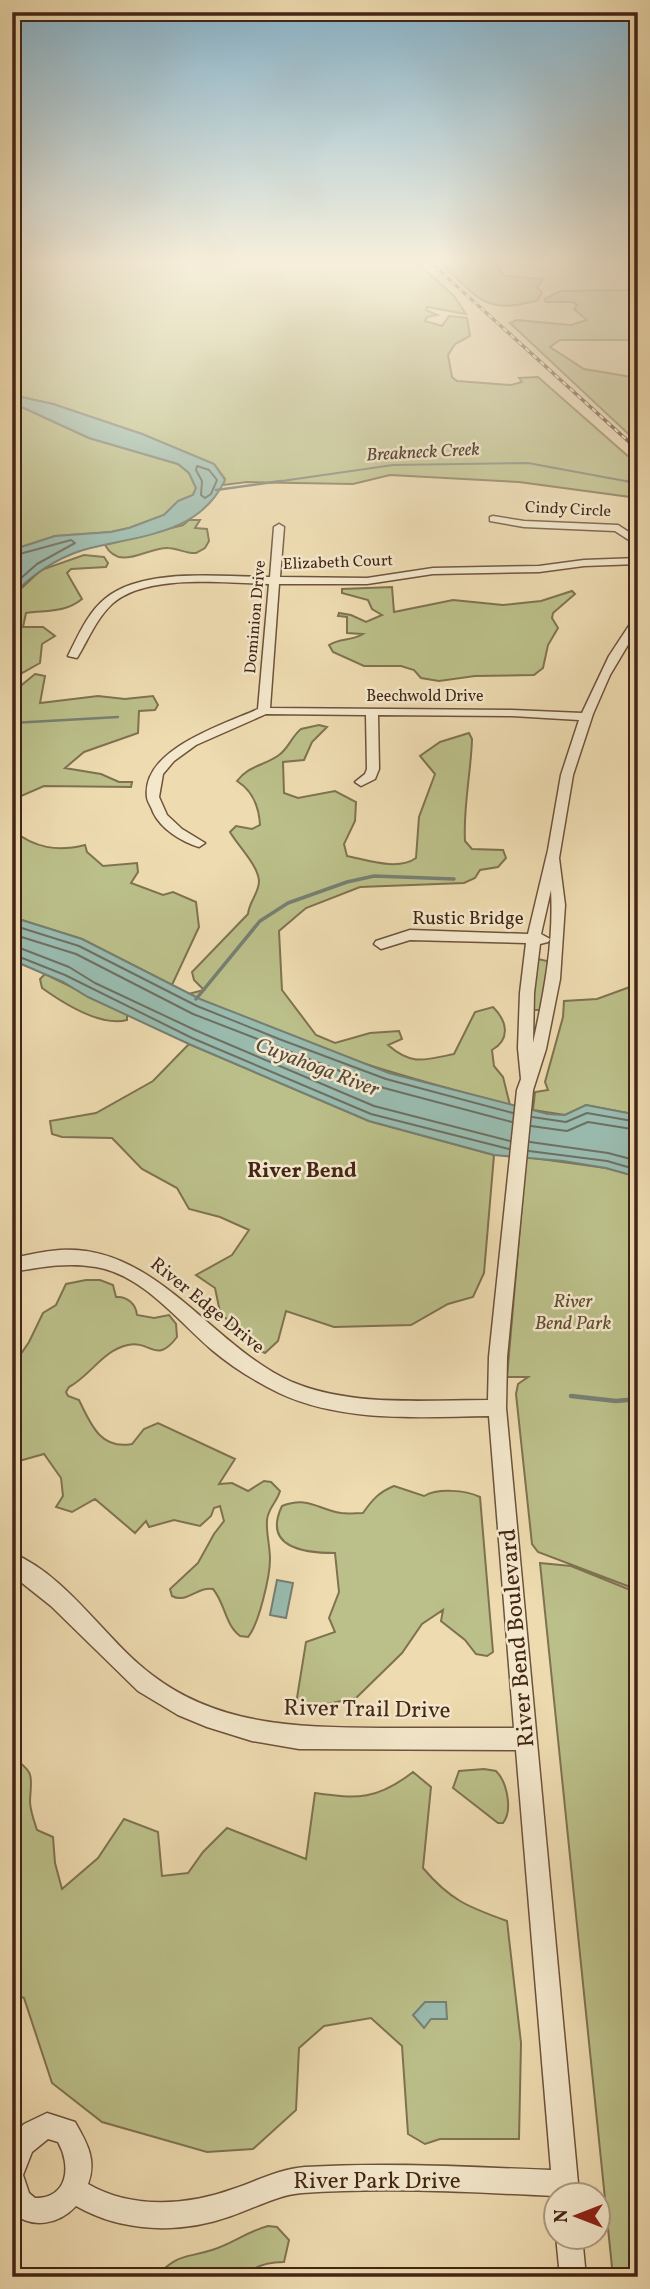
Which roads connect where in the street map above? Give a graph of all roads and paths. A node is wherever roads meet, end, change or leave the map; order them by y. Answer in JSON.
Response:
{"nodes":[{"id":1,"x":493,"y":519,"type":"dead end"},
{"id":2,"x":279,"y":527,"type":"dead end"},
{"id":3,"x":638,"y":543,"type":"edge"},
{"id":4,"x":638,"y":561,"type":"edge"},
{"id":5,"x":275,"y":581,"type":"junction"},
{"id":6,"x":638,"y":620,"type":"edge"},
{"id":7,"x":73,"y":656,"type":"dead end"},
{"id":8,"x":264,"y":711,"type":"junction"},
{"id":9,"x":372,"y":713,"type":"junction"},
{"id":10,"x":585,"y":717,"type":"junction"},
{"id":11,"x":361,"y":782,"type":"dead end"},
{"id":12,"x":199,"y":843,"type":"dead end"},
{"id":13,"x":553,"y":859,"type":"junction"},
{"id":14,"x":532,"y":938,"type":"junction"},
{"id":15,"x":555,"y":940,"type":"junction"},
{"id":16,"x":381,"y":944,"type":"dead end"},
{"id":17,"x":526,"y":1086,"type":"junction"},
{"id":18,"x":12,"y":1265,"type":"edge"},
{"id":19,"x":498,"y":1408,"type":"junction"},
{"id":20,"x":12,"y":1563,"type":"edge"},
{"id":21,"x":527,"y":1739,"type":"junction"},
{"id":22,"x":12,"y":2169,"type":"edge"},
{"id":23,"x":564,"y":2180,"type":"edge"},
{"id":24,"x":12,"y":2181,"type":"edge"},
{"id":25,"x":542,"y":2188,"type":"edge"},
{"id":26,"x":74,"y":2190,"type":"junction"},
{"id":27,"x":570,"y":2250,"type":"edge"},
{"id":28,"x":573,"y":2277,"type":"edge"}],
"edges":[{"from":1,"to":3,"type":"street","name":"Cindy Circle"},
{"from":2,"to":5,"type":"street","name":"Dominion Drive"},
{"from":4,"to":5,"type":"street","name":"Elizabeth Court"},
{"from":5,"to":7,"type":"street","name":"Elizabeth Court"},
{"from":5,"to":8,"type":"street","name":"Dominion Drive"},
{"from":6,"to":10,"type":"street","name":"River Bend Boulevard"},
{"from":8,"to":9,"type":"street","name":"Beechwold Drive"},
{"from":8,"to":12,"type":"street"},
{"from":9,"to":10,"type":"street","name":"Beechwold Drive"},
{"from":9,"to":11,"type":"street"},
{"from":10,"to":13,"type":"street","name":"River Bend Boulevard"},
{"from":13,"to":14,"type":"street","name":"River Bend Boulevard"},
{"from":13,"to":15,"type":"street","name":"River Bend Boulevard"},
{"from":14,"to":15,"type":"street","name":"Rustic Bridge"},
{"from":14,"to":16,"type":"street","name":"Rustic Bridge"},
{"from":14,"to":17,"type":"street","name":"River Bend Boulevard"},
{"from":15,"to":17,"type":"street","name":"River Bend Boulevard"},
{"from":17,"to":19,"type":"street","name":"River Bend Boulevard"},
{"from":18,"to":19,"type":"street","name":"River Edge Drive"},
{"from":19,"to":21,"type":"street","name":"River Bend Boulevard"},
{"from":20,"to":21,"type":"street","name":"River Trail Drive"},
{"from":21,"to":23,"type":"street","name":"River Bend Boulevard"},
{"from":22,"to":26,"type":"street"},
{"from":24,"to":26,"type":"street"},
{"from":25,"to":26,"type":"street","name":"River Park Drive"},
{"from":27,"to":28,"type":"street"}]}
